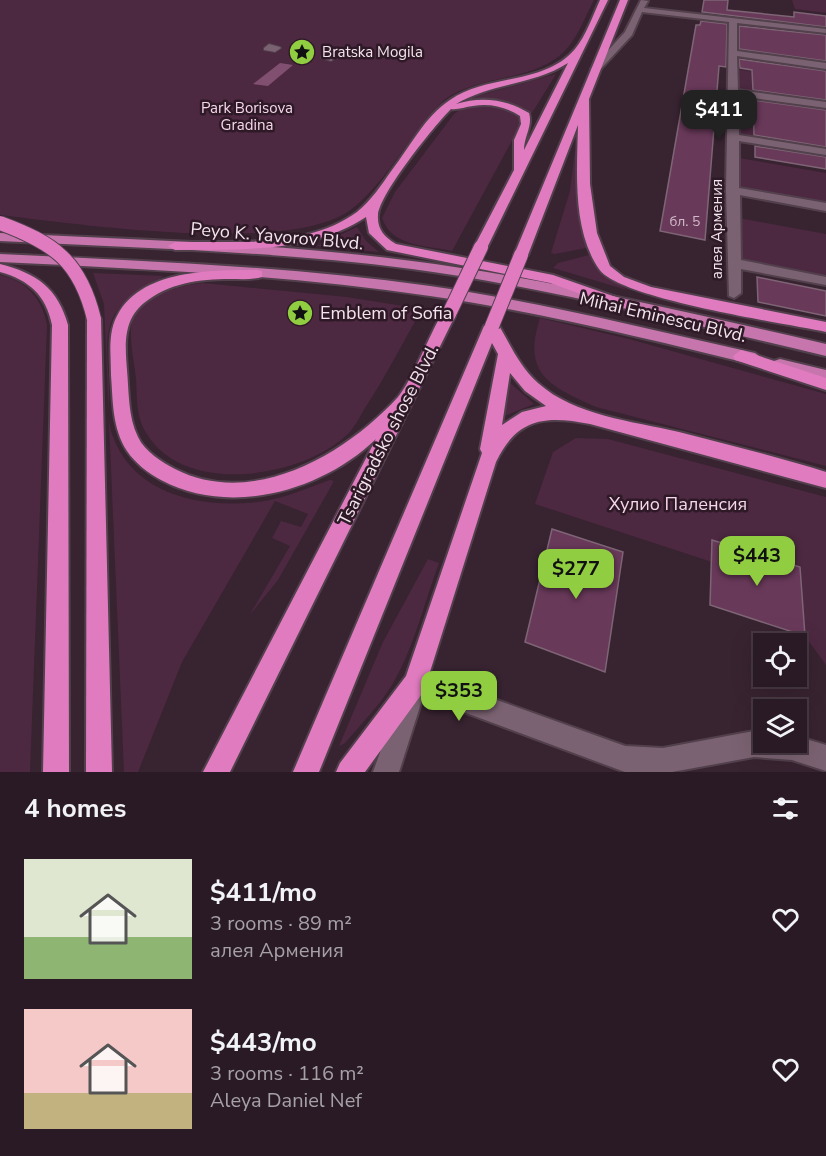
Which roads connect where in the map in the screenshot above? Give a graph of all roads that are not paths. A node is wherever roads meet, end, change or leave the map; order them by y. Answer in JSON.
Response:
{"nodes":[{"id":1,"x":604,"y":0,"type":"edge"},
{"id":2,"x":624,"y":0,"type":"edge"},
{"id":3,"x":644,"y":0,"type":"edge"},
{"id":4,"x":640,"y":10,"type":"junction"},
{"id":5,"x":733,"y":20,"type":"junction"},
{"id":6,"x":826,"y":31,"type":"edge"},
{"id":7,"x":579,"y":50,"type":"junction"},
{"id":8,"x":733,"y":53,"type":"junction"},
{"id":9,"x":826,"y":66,"type":"edge"},
{"id":10,"x":594,"y":71,"type":"junction"},
{"id":11,"x":732,"y":92,"type":"junction"},
{"id":12,"x":584,"y":94,"type":"junction"},
{"id":13,"x":826,"y":105,"type":"edge"},
{"id":14,"x":436,"y":121,"type":"junction"},
{"id":15,"x":733,"y":137,"type":"junction"},
{"id":16,"x":826,"y":152,"type":"edge"},
{"id":17,"x":518,"y":175,"type":"junction"},
{"id":18,"x":732,"y":190,"type":"junction"},
{"id":19,"x":377,"y":197,"type":"junction"},
{"id":20,"x":826,"y":207,"type":"edge"},
{"id":21,"x":0,"y":223,"type":"edge"},
{"id":22,"x":0,"y":237,"type":"edge"},
{"id":23,"x":175,"y":246,"type":"junction"},
{"id":24,"x":0,"y":258,"type":"edge"},
{"id":25,"x":733,"y":262,"type":"junction"},
{"id":26,"x":0,"y":268,"type":"edge"},
{"id":27,"x":257,"y":274,"type":"junction"},
{"id":28,"x":826,"y":282,"type":"edge"},
{"id":29,"x":549,"y":290,"type":"joint"},
{"id":30,"x":734,"y":292,"type":"dead end"},
{"id":31,"x":625,"y":305,"type":"junction"},
{"id":32,"x":492,"y":326,"type":"junction"},
{"id":33,"x":826,"y":327,"type":"edge"},
{"id":34,"x":826,"y":350,"type":"edge"},
{"id":35,"x":505,"y":356,"type":"junction"},
{"id":36,"x":741,"y":356,"type":"junction"},
{"id":37,"x":826,"y":376,"type":"edge"},
{"id":38,"x":826,"y":384,"type":"edge"},
{"id":39,"x":407,"y":398,"type":"junction"},
{"id":40,"x":583,"y":416,"type":"junction"},
{"id":41,"x":487,"y":462,"type":"junction"},
{"id":42,"x":826,"y":480,"type":"edge"},
{"id":43,"x":416,"y":683,"type":"junction"},
{"id":44,"x":826,"y":758,"type":"edge"},
{"id":45,"x":56,"y":772,"type":"edge"},
{"id":46,"x":99,"y":772,"type":"edge"},
{"id":47,"x":216,"y":772,"type":"edge"},
{"id":48,"x":306,"y":772,"type":"edge"},
{"id":49,"x":350,"y":772,"type":"edge"},
{"id":50,"x":386,"y":772,"type":"edge"}],
"edges":[{"from":1,"to":7,"type":"highway","name":"Tsarigradsko shose Blvd."},
{"from":2,"to":10,"type":"highway"},
{"from":3,"to":4,"type":"street"},
{"from":4,"to":5,"type":"street"},
{"from":4,"to":10,"type":"street"},
{"from":5,"to":6,"type":"street"},
{"from":5,"to":8,"type":"street","name":"алея Армения"},
{"from":7,"to":14,"type":"highway"},
{"from":7,"to":17,"type":"highway","name":"Tsarigradsko shose Blvd."},
{"from":8,"to":9,"type":"street"},
{"from":8,"to":11,"type":"street","name":"алея Армения"},
{"from":10,"to":12,"type":"highway"},
{"from":11,"to":13,"type":"street"},
{"from":11,"to":15,"type":"street","name":"алея Армения"},
{"from":12,"to":32,"type":"highway","bridge":true},
{"from":12,"to":33,"type":"highway"},
{"from":14,"to":17,"type":"highway"},
{"from":14,"to":19,"type":"highway"},
{"from":15,"to":16,"type":"street"},
{"from":15,"to":18,"type":"street","name":"алея Армения"},
{"from":17,"to":39,"type":"highway","name":"Tsarigradsko shose Blvd.","bridge":true},
{"from":18,"to":20,"type":"street"},
{"from":18,"to":25,"type":"street","name":"алея Армения"},
{"from":19,"to":23,"type":"highway"},
{"from":19,"to":31,"type":"highway"},
{"from":21,"to":46,"type":"highway","bridge":true},
{"from":22,"to":23,"type":"main road","name":"Peyo K. Yavorov Blvd."},
{"from":23,"to":29,"type":"main road","name":"Peyo K. Yavorov Blvd."},
{"from":24,"to":27,"type":"main road"},
{"from":25,"to":28,"type":"street"},
{"from":25,"to":30,"type":"street","name":"алея Армения"},
{"from":26,"to":45,"type":"highway"},
{"from":27,"to":36,"type":"main road","name":"Mihai Eminescu Blvd."},
{"from":27,"to":39,"type":"highway"},
{"from":29,"to":31,"type":"main road","name":"Mihai Eminescu Blvd."},
{"from":31,"to":34,"type":"main road","name":"Mihai Eminescu Blvd."},
{"from":32,"to":35,"type":"highway"},
{"from":32,"to":48,"type":"highway"},
{"from":35,"to":40,"type":"highway"},
{"from":35,"to":41,"type":"highway"},
{"from":36,"to":37,"type":"main road","name":"Mihai Eminescu Blvd."},
{"from":36,"to":38,"type":"highway"},
{"from":39,"to":47,"type":"highway","name":"Tsarigradsko shose Blvd."},
{"from":40,"to":41,"type":"highway"},
{"from":40,"to":42,"type":"highway"},
{"from":41,"to":43,"type":"highway"},
{"from":43,"to":44,"type":"street"},
{"from":43,"to":49,"type":"highway"},
{"from":43,"to":50,"type":"street"}]}
